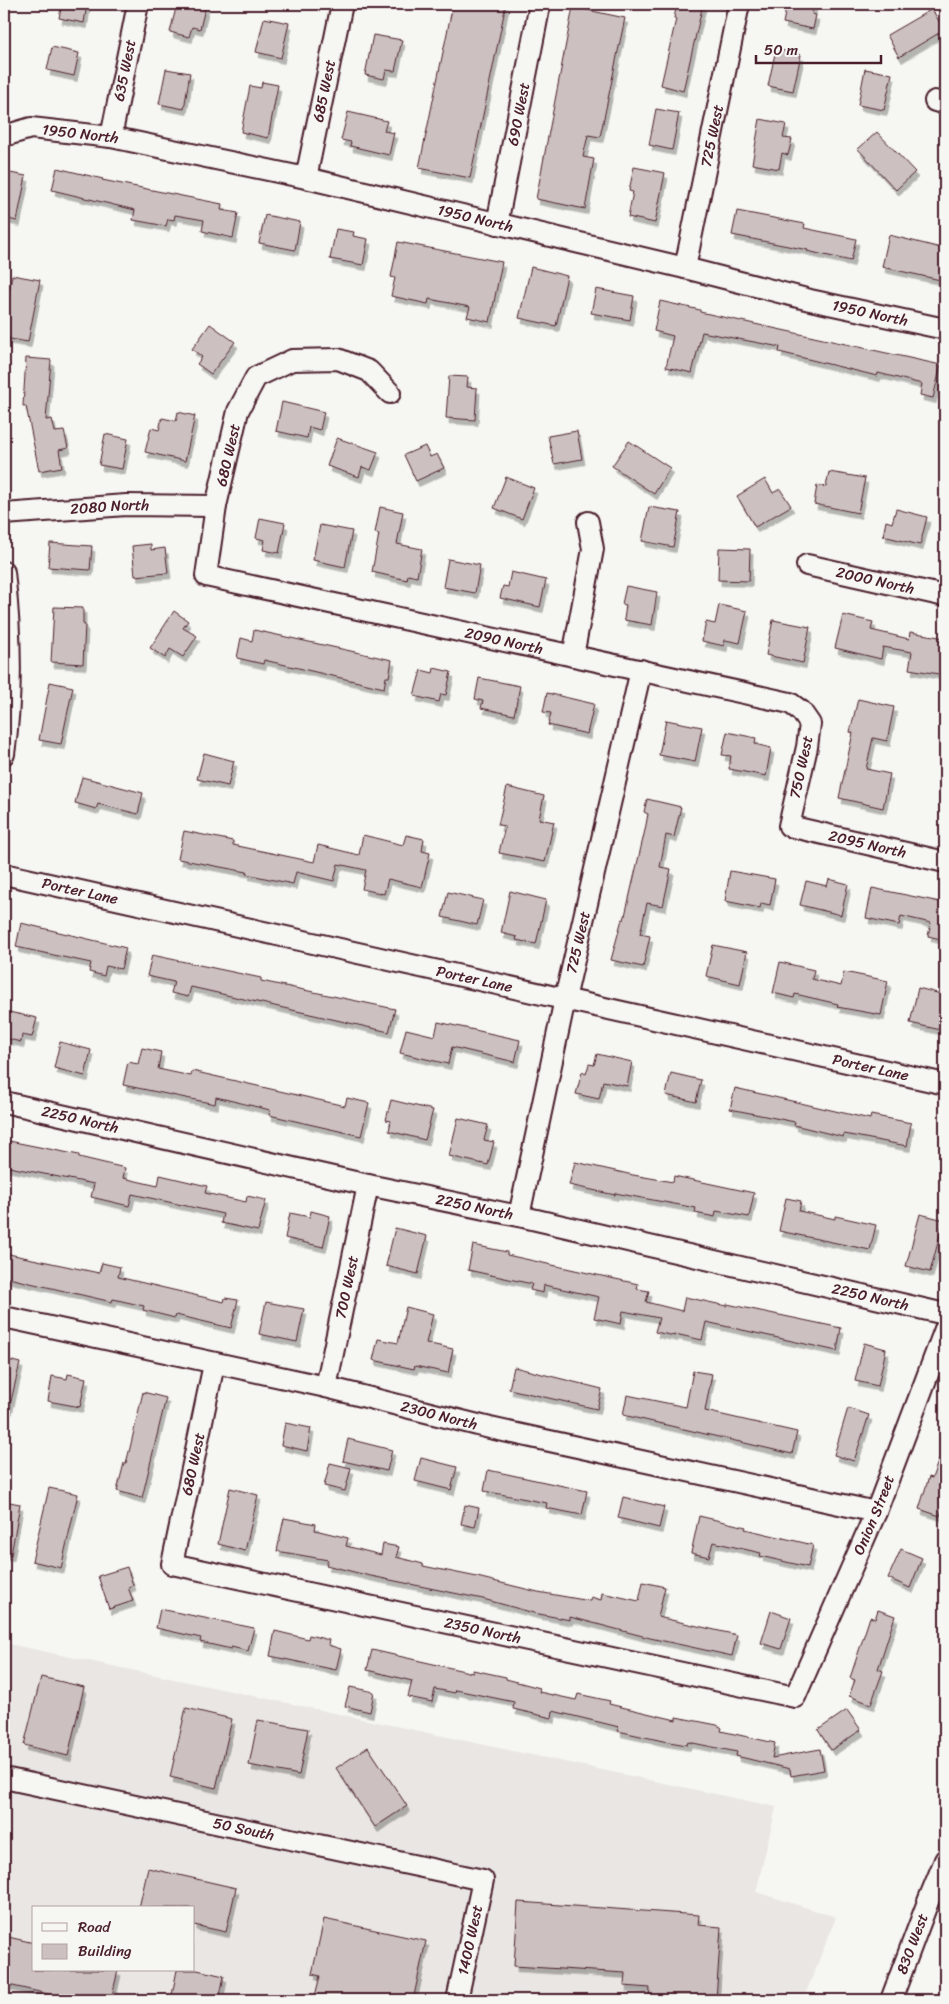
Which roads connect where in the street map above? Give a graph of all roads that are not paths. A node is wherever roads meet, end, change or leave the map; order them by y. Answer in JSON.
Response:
{"nodes":[{"id":1,"x":138,"y":4,"type":"edge"},
{"id":2,"x":342,"y":4,"type":"edge"},
{"id":3,"x":540,"y":4,"type":"edge"},
{"id":4,"x":739,"y":4,"type":"edge"},
{"id":5,"x":4,"y":136,"type":"edge"},
{"id":6,"x":111,"y":137,"type":"junction"},
{"id":7,"x":306,"y":178,"type":"junction"},
{"id":8,"x":497,"y":224,"type":"junction"},
{"id":9,"x":685,"y":268,"type":"junction"},
{"id":10,"x":945,"y":329,"type":"edge"},
{"id":11,"x":390,"y":393,"type":"dead end"},
{"id":12,"x":216,"y":506,"type":"junction"},
{"id":13,"x":4,"y":514,"type":"edge"},
{"id":14,"x":588,"y":522,"type":"dead end"},
{"id":15,"x":806,"y":564,"type":"dead end"},
{"id":16,"x":4,"y":572,"type":"edge"},
{"id":17,"x":206,"y":576,"type":"joint"},
{"id":18,"x":945,"y":596,"type":"edge"},
{"id":19,"x":6,"y":604,"type":"edge"},
{"id":20,"x":573,"y":656,"type":"junction"},
{"id":21,"x":641,"y":670,"type":"junction"},
{"id":22,"x":801,"y":711,"type":"joint"},
{"id":23,"x":4,"y":754,"type":"edge"},
{"id":24,"x":789,"y":826,"type":"joint"},
{"id":25,"x":945,"y":862,"type":"edge"},
{"id":26,"x":4,"y":874,"type":"edge"},
{"id":27,"x":565,"y":999,"type":"junction"},
{"id":28,"x":945,"y":1084,"type":"edge"},
{"id":29,"x":4,"y":1102,"type":"edge"},
{"id":30,"x":368,"y":1185,"type":"junction"},
{"id":31,"x":519,"y":1216,"type":"junction"},
{"id":32,"x":945,"y":1314,"type":"edge"},
{"id":33,"x":4,"y":1317,"type":"edge"},
{"id":34,"x":945,"y":1329,"type":"edge"},
{"id":35,"x":214,"y":1364,"type":"junction"},
{"id":36,"x":326,"y":1388,"type":"junction"},
{"id":37,"x":876,"y":1512,"type":"junction"},
{"id":38,"x":172,"y":1564,"type":"joint"},
{"id":39,"x":795,"y":1697,"type":"joint"},
{"id":40,"x":4,"y":1778,"type":"edge"},
{"id":41,"x":945,"y":1860,"type":"edge"},
{"id":42,"x":483,"y":1880,"type":"joint"},
{"id":43,"x":457,"y":2000,"type":"edge"},
{"id":44,"x":891,"y":2000,"type":"edge"}],
"edges":[{"from":1,"to":6,"type":"street","name":"635 West"},
{"from":2,"to":7,"type":"street","name":"685 West"},
{"from":3,"to":8,"type":"street","name":"690 West"},
{"from":4,"to":9,"type":"street","name":"725 West"},
{"from":5,"to":6,"type":"street","name":"1950 North"},
{"from":6,"to":7,"type":"street","name":"1950 North"},
{"from":7,"to":8,"type":"street","name":"1950 North"},
{"from":8,"to":9,"type":"street","name":"1950 North"},
{"from":9,"to":10,"type":"street","name":"1950 North"},
{"from":11,"to":12,"type":"street","name":"680 West"},
{"from":12,"to":13,"type":"street","name":"2080 North"},
{"from":12,"to":17,"type":"street","name":"680 West"},
{"from":14,"to":20,"type":"street"},
{"from":15,"to":18,"type":"street","name":"2000 North"},
{"from":16,"to":19,"type":"street"},
{"from":17,"to":20,"type":"street","name":"2090 North"},
{"from":19,"to":23,"type":"street"},
{"from":20,"to":21,"type":"street","name":"2090 North"},
{"from":21,"to":22,"type":"street","name":"2090 North"},
{"from":21,"to":27,"type":"street","name":"725 West"},
{"from":22,"to":24,"type":"street","name":"750 West"},
{"from":24,"to":25,"type":"street","name":"2095 North"},
{"from":26,"to":27,"type":"street","name":"Porter Lane"},
{"from":27,"to":28,"type":"street","name":"Porter Lane"},
{"from":27,"to":31,"type":"street","name":"725 West"},
{"from":29,"to":30,"type":"street","name":"2250 North"},
{"from":30,"to":31,"type":"street","name":"2250 North"},
{"from":30,"to":36,"type":"street","name":"700 West"},
{"from":31,"to":32,"type":"street","name":"2250 North"},
{"from":33,"to":35,"type":"street","name":"2300 North"},
{"from":34,"to":37,"type":"street","name":"Onion Street"},
{"from":35,"to":36,"type":"street","name":"2300 North"},
{"from":35,"to":38,"type":"street","name":"680 West"},
{"from":36,"to":37,"type":"street","name":"2300 North"},
{"from":37,"to":39,"type":"street","name":"Onion Street"},
{"from":38,"to":39,"type":"street","name":"2350 North"},
{"from":40,"to":42,"type":"street","name":"50 South"},
{"from":41,"to":44,"type":"street","name":"830 West"},
{"from":42,"to":43,"type":"street","name":"1400 West"}]}
